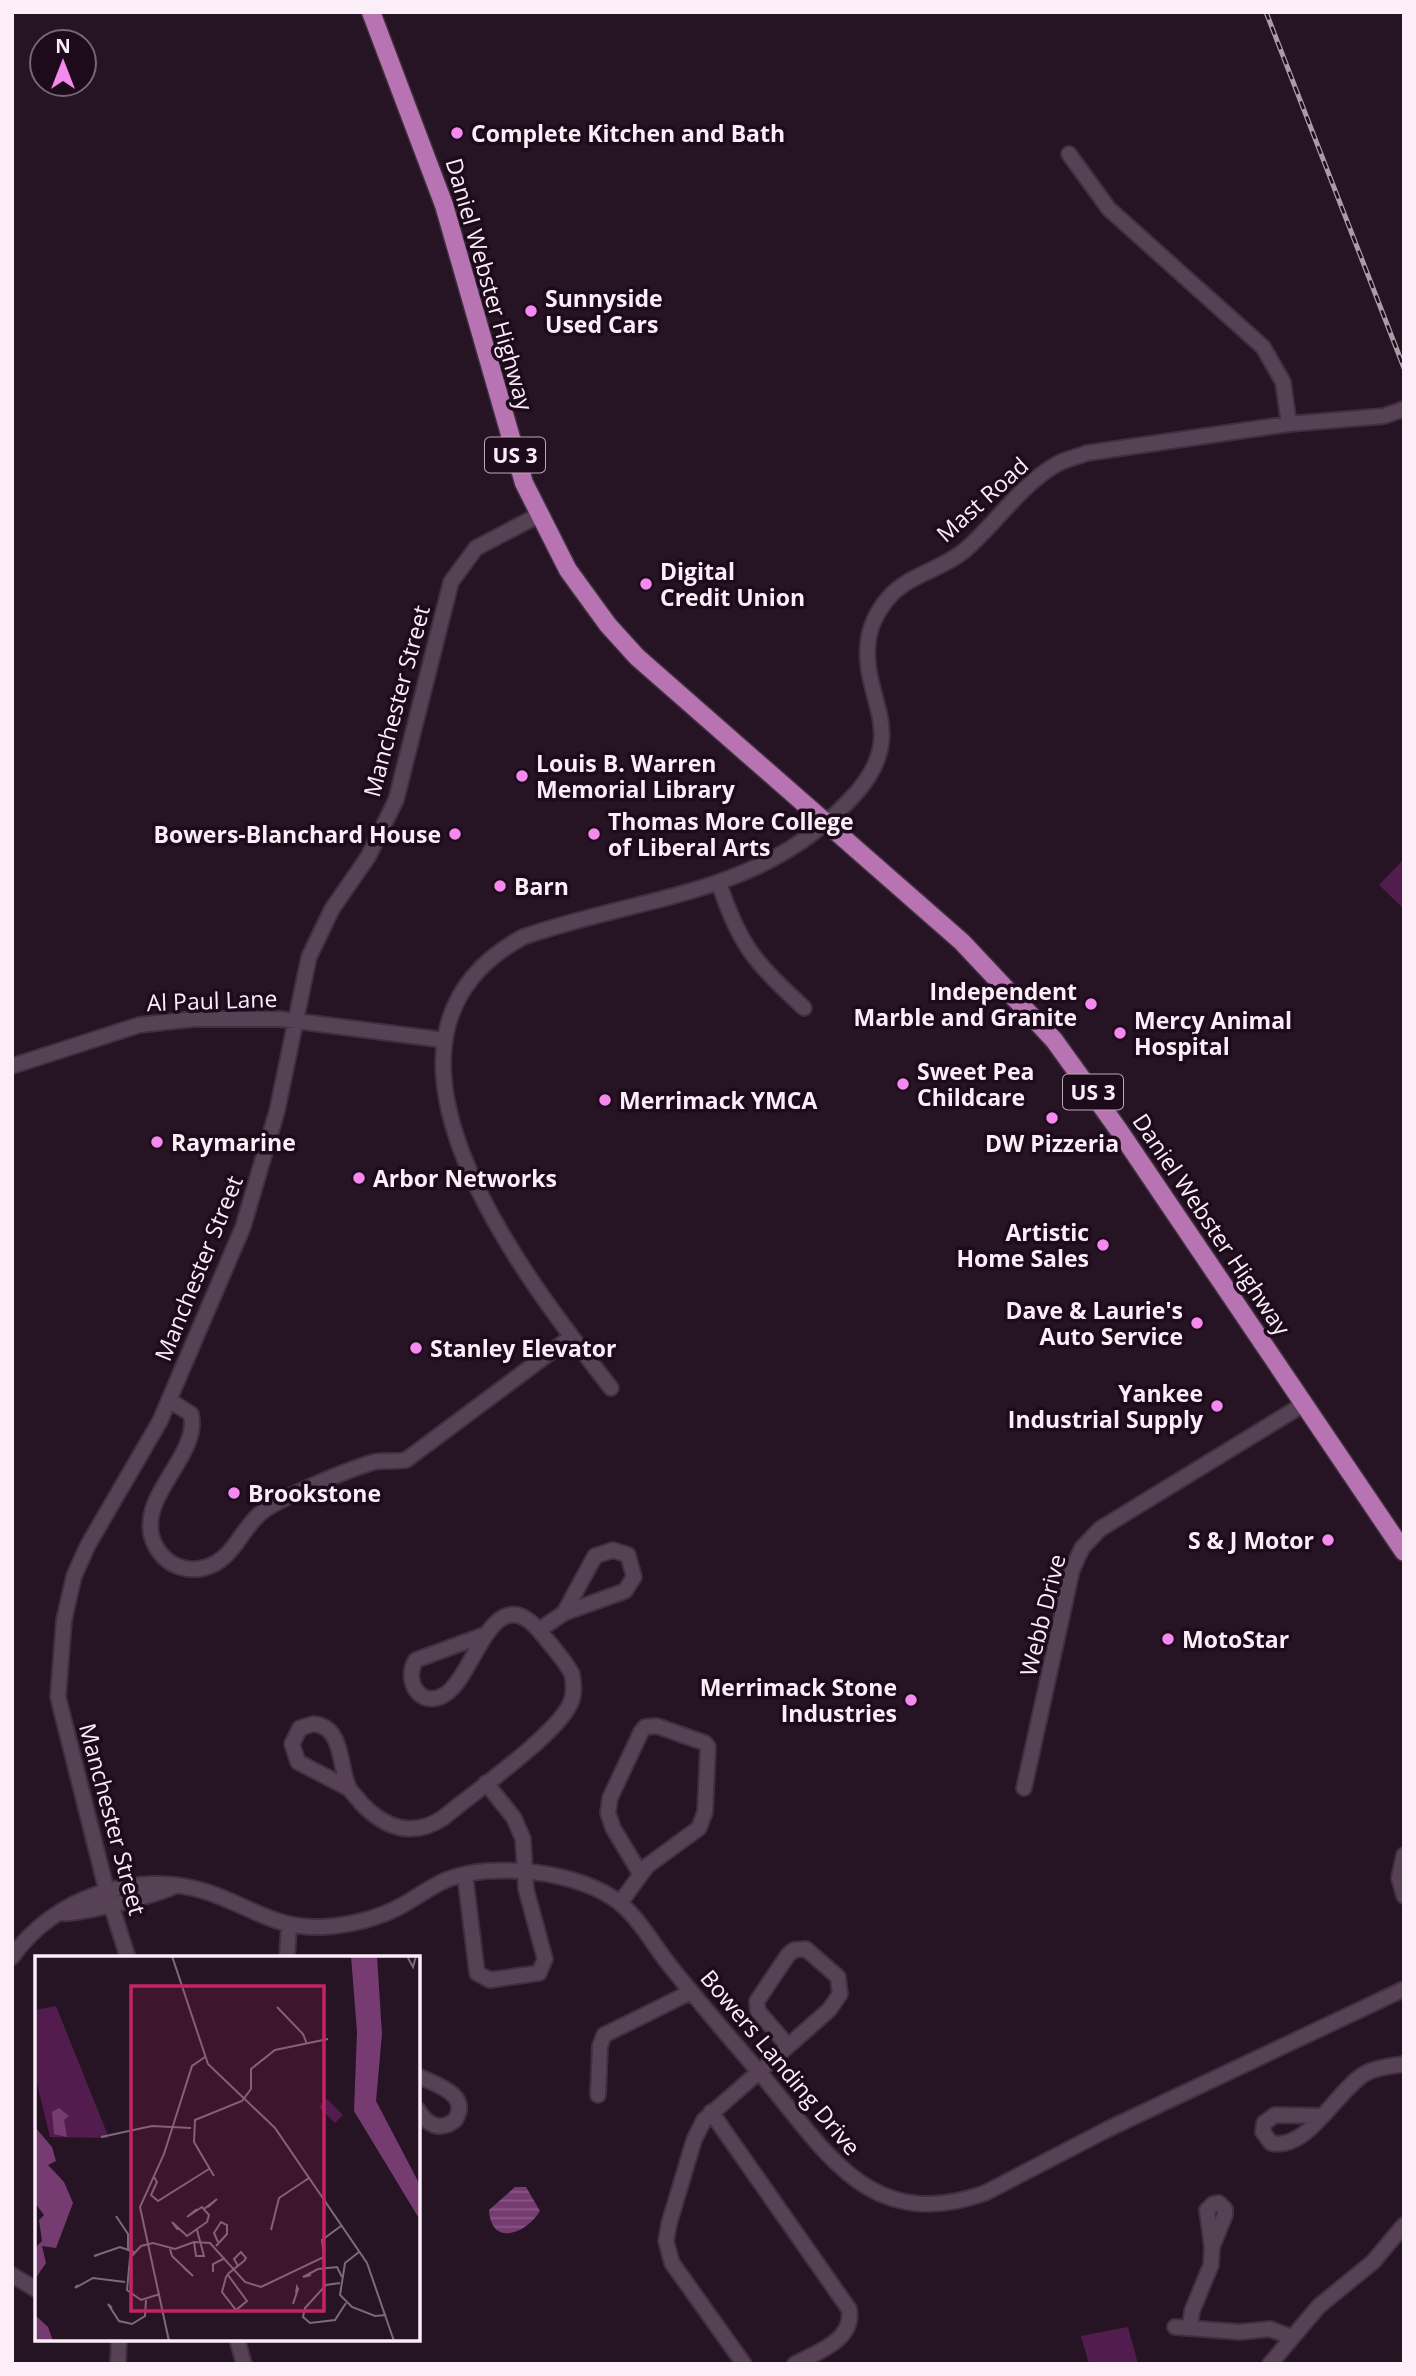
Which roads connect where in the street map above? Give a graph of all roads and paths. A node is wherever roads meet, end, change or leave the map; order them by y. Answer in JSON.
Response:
{"nodes":[{"id":1,"x":371,"y":12,"type":"edge"},
{"id":2,"x":1069,"y":154,"type":"dead end"},
{"id":3,"x":1404,"y":409,"type":"edge"},
{"id":4,"x":1289,"y":424,"type":"junction"},
{"id":5,"x":539,"y":515,"type":"junction"},
{"id":6,"x":826,"y":823,"type":"junction"},
{"id":7,"x":719,"y":883,"type":"junction"},
{"id":8,"x":804,"y":1008,"type":"dead end"},
{"id":9,"x":295,"y":1021,"type":"junction"},
{"id":10,"x":444,"y":1040,"type":"junction"},
{"id":11,"x":12,"y":1066,"type":"edge"},
{"id":12,"x":571,"y":1337,"type":"junction"},
{"id":13,"x":611,"y":1388,"type":"dead end"},
{"id":14,"x":169,"y":1401,"type":"junction"},
{"id":15,"x":1304,"y":1404,"type":"junction"},
{"id":16,"x":1404,"y":1552,"type":"edge"},
{"id":17,"x":564,"y":1613,"type":"junction"},
{"id":18,"x":539,"y":1630,"type":"junction"},
{"id":19,"x":484,"y":1635,"type":"junction"},
{"id":20,"x":486,"y":1783,"type":"junction"},
{"id":21,"x":348,"y":1788,"type":"junction"},
{"id":22,"x":1024,"y":1788,"type":"dead end"},
{"id":23,"x":1404,"y":1855,"type":"edge"},
{"id":24,"x":525,"y":1873,"type":"junction"},
{"id":25,"x":640,"y":1873,"type":"junction"},
{"id":26,"x":465,"y":1875,"type":"junction"},
{"id":27,"x":1404,"y":1896,"type":"edge"},
{"id":28,"x":109,"y":1898,"type":"junction"},
{"id":29,"x":620,"y":1903,"type":"junction"},
{"id":30,"x":289,"y":1925,"type":"junction"},
{"id":31,"x":15,"y":1948,"type":"edge"},
{"id":32,"x":127,"y":1956,"type":"edge"},
{"id":33,"x":287,"y":1956,"type":"edge"},
{"id":34,"x":1404,"y":1989,"type":"edge"},
{"id":35,"x":691,"y":1992,"type":"junction"},
{"id":36,"x":788,"y":2046,"type":"junction"},
{"id":37,"x":1404,"y":2064,"type":"edge"},
{"id":38,"x":759,"y":2072,"type":"junction"},
{"id":39,"x":420,"y":2077,"type":"edge"},
{"id":40,"x":598,"y":2095,"type":"dead end"},
{"id":41,"x":711,"y":2112,"type":"junction"},
{"id":42,"x":420,"y":2113,"type":"edge"},
{"id":43,"x":1322,"y":2116,"type":"dead end"},
{"id":44,"x":1404,"y":2225,"type":"edge"},
{"id":45,"x":1212,"y":2247,"type":"dead end"},
{"id":46,"x":12,"y":2275,"type":"edge"},
{"id":47,"x":35,"y":2289,"type":"edge"},
{"id":48,"x":1175,"y":2327,"type":"dead end"},
{"id":49,"x":1190,"y":2327,"type":"junction"},
{"id":50,"x":1291,"y":2337,"type":"junction"},
{"id":51,"x":119,"y":2341,"type":"edge"},
{"id":52,"x":238,"y":2341,"type":"edge"},
{"id":53,"x":118,"y":2364,"type":"edge"},
{"id":54,"x":244,"y":2364,"type":"edge"},
{"id":55,"x":744,"y":2364,"type":"edge"},
{"id":56,"x":795,"y":2364,"type":"edge"},
{"id":57,"x":1270,"y":2364,"type":"edge"}],
"edges":[{"from":1,"to":5,"type":"main road","name":"Daniel Webster Highway","number":"US 3"},
{"from":2,"to":4,"type":"street"},
{"from":3,"to":4,"type":"street","name":"Mast Road"},
{"from":4,"to":6,"type":"street","name":"Mast Road"},
{"from":5,"to":6,"type":"main road","name":"Daniel Webster Highway","number":"US 3"},
{"from":5,"to":9,"type":"street","name":"Manchester Street"},
{"from":6,"to":7,"type":"street","name":"Mast Road"},
{"from":6,"to":15,"type":"main road","name":"Daniel Webster Highway","number":"US 3"},
{"from":7,"to":8,"type":"street"},
{"from":7,"to":10,"type":"street","name":"Mast Road"},
{"from":9,"to":10,"type":"street","name":"Al Paul Lane"},
{"from":9,"to":11,"type":"street","name":"Al Paul Lane"},
{"from":9,"to":14,"type":"street","name":"Manchester Street"},
{"from":10,"to":12,"type":"street","name":"Mast Road"},
{"from":12,"to":13,"type":"street","name":"Mast Road"},
{"from":12,"to":14,"type":"street"},
{"from":14,"to":28,"type":"street","name":"Manchester Street"},
{"from":15,"to":16,"type":"main road","name":"Daniel Webster Highway","number":"US 3"},
{"from":15,"to":22,"type":"street","name":"Webb Drive"},
{"from":17,"to":17,"type":"street"},
{"from":17,"to":18,"type":"street"},
{"from":18,"to":19,"type":"street"},
{"from":18,"to":20,"type":"street"},
{"from":19,"to":19,"type":"street"},
{"from":20,"to":21,"type":"street"},
{"from":20,"to":24,"type":"street"},
{"from":21,"to":21,"type":"street"},
{"from":23,"to":27,"type":"street"},
{"from":24,"to":26,"type":"street","name":"Bowers Landing Drive"},
{"from":24,"to":26,"type":"street"},
{"from":24,"to":29,"type":"street","name":"Bowers Landing Drive"},
{"from":25,"to":25,"type":"street"},
{"from":25,"to":29,"type":"street"},
{"from":26,"to":30,"type":"street","name":"Bowers Landing Drive"},
{"from":28,"to":30,"type":"street","name":"Bowers Landing Drive"},
{"from":28,"to":31,"type":"street","name":"Bowers Landing Drive"},
{"from":28,"to":32,"type":"street","name":"Manchester Street"},
{"from":29,"to":35,"type":"street","name":"Bowers Landing Drive"},
{"from":30,"to":33,"type":"street"},
{"from":34,"to":38,"type":"street","name":"Bowers Landing Drive"},
{"from":35,"to":38,"type":"street","name":"Bowers Landing Drive"},
{"from":35,"to":40,"type":"street"},
{"from":36,"to":36,"type":"street"},
{"from":36,"to":38,"type":"street"},
{"from":37,"to":43,"type":"street"},
{"from":38,"to":41,"type":"street"},
{"from":39,"to":42,"type":"street"},
{"from":41,"to":55,"type":"street"},
{"from":41,"to":56,"type":"street"},
{"from":44,"to":50,"type":"street"},
{"from":45,"to":49,"type":"street"},
{"from":46,"to":47,"type":"street"},
{"from":48,"to":49,"type":"street"},
{"from":49,"to":50,"type":"street"},
{"from":50,"to":57,"type":"street"},
{"from":51,"to":53,"type":"street"},
{"from":52,"to":54,"type":"street"}]}
